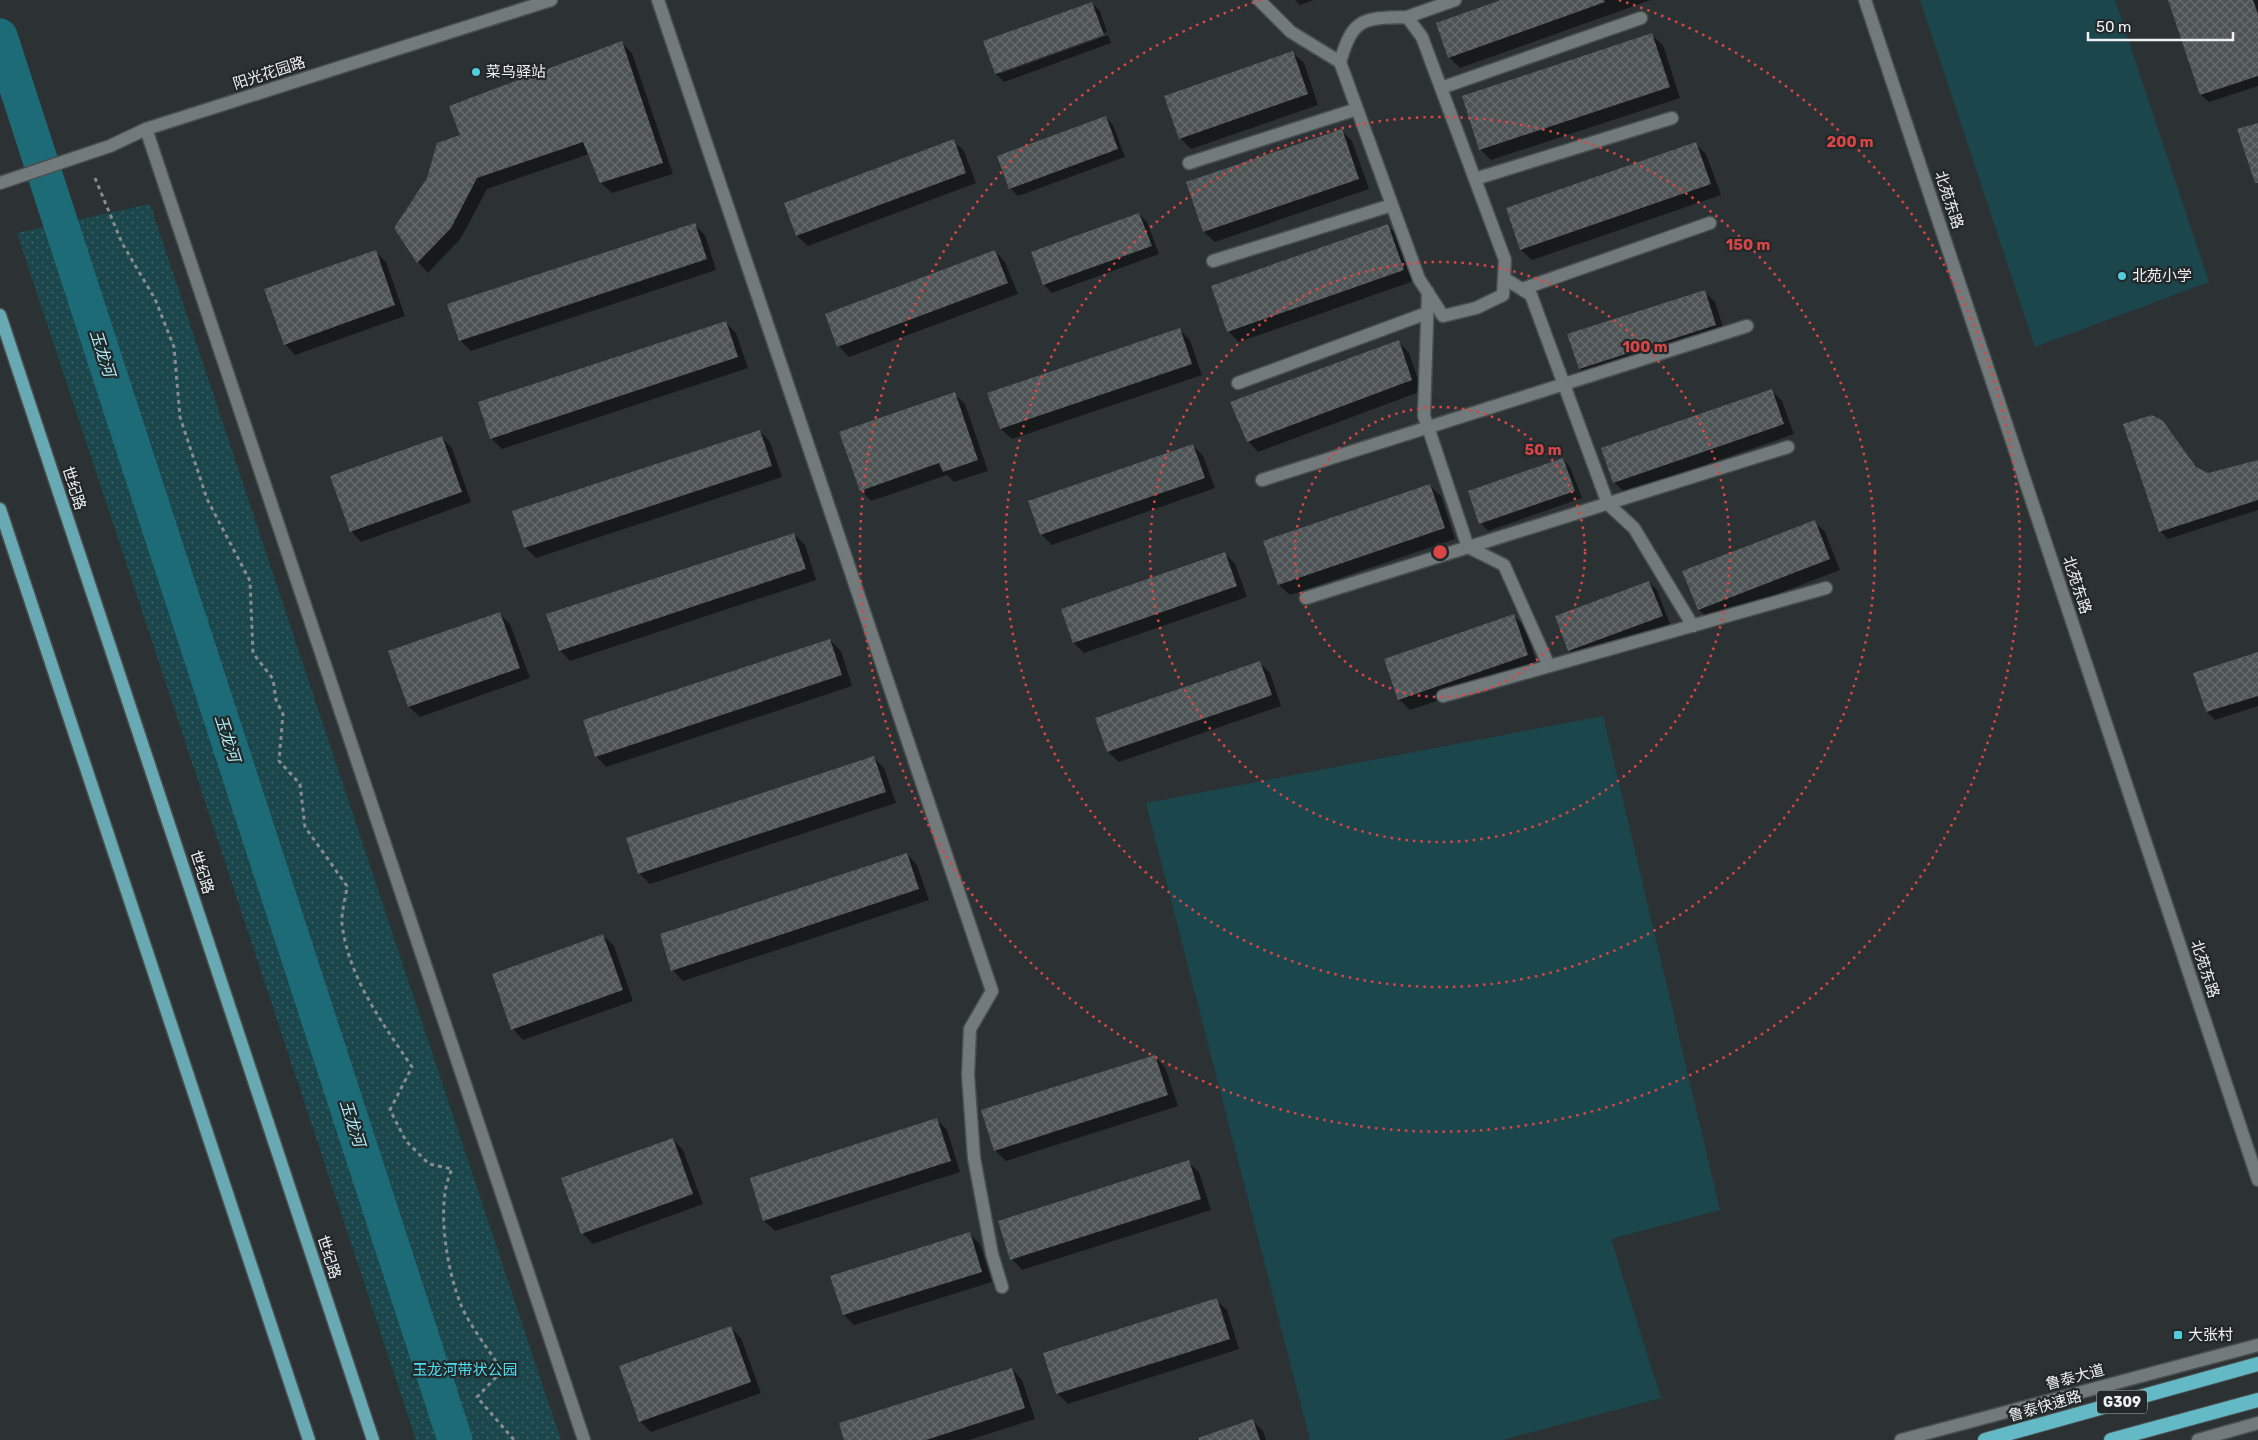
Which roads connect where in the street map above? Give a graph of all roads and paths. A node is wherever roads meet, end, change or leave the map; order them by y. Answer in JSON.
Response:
{"nodes":[{"id":1,"x":551,"y":0,"type":"edge"},
{"id":2,"x":658,"y":0,"type":"edge"},
{"id":3,"x":1259,"y":0,"type":"edge"},
{"id":4,"x":1455,"y":0,"type":"edge"},
{"id":5,"x":1865,"y":0,"type":"edge"},
{"id":6,"x":1407,"y":17,"type":"junction"},
{"id":7,"x":1641,"y":18,"type":"dead end"},
{"id":8,"x":1340,"y":62,"type":"junction"},
{"id":9,"x":1441,"y":88,"type":"junction"},
{"id":10,"x":1357,"y":109,"type":"junction"},
{"id":11,"x":1672,"y":118,"type":"dead end"},
{"id":12,"x":146,"y":129,"type":"junction"},
{"id":13,"x":1189,"y":163,"type":"dead end"},
{"id":14,"x":95,"y":178,"type":"dead end"},
{"id":15,"x":1475,"y":179,"type":"junction"},
{"id":16,"x":0,"y":183,"type":"edge"},
{"id":17,"x":1392,"y":205,"type":"junction"},
{"id":18,"x":1710,"y":223,"type":"dead end"},
{"id":19,"x":1213,"y":261,"type":"dead end"},
{"id":20,"x":1504,"y":278,"type":"junction"},
{"id":21,"x":1522,"y":289,"type":"junction"},
{"id":22,"x":1428,"y":292,"type":"junction"},
{"id":23,"x":1427,"y":313,"type":"junction"},
{"id":24,"x":0,"y":315,"type":"edge"},
{"id":25,"x":1747,"y":326,"type":"dead end"},
{"id":26,"x":1238,"y":383,"type":"dead end"},
{"id":27,"x":1564,"y":384,"type":"junction"},
{"id":28,"x":1428,"y":427,"type":"junction"},
{"id":29,"x":1788,"y":447,"type":"dead end"},
{"id":30,"x":1262,"y":480,"type":"dead end"},
{"id":31,"x":1608,"y":504,"type":"junction"},
{"id":32,"x":0,"y":509,"type":"edge"},
{"id":33,"x":1468,"y":547,"type":"junction"},
{"id":34,"x":1826,"y":588,"type":"dead end"},
{"id":35,"x":1306,"y":598,"type":"dead end"},
{"id":36,"x":1693,"y":626,"type":"junction"},
{"id":37,"x":1549,"y":666,"type":"junction"},
{"id":38,"x":1443,"y":696,"type":"dead end"},
{"id":39,"x":2258,"y":1180,"type":"edge"},
{"id":40,"x":1002,"y":1287,"type":"dead end"},
{"id":41,"x":2258,"y":1345,"type":"edge"},
{"id":42,"x":2258,"y":1364,"type":"edge"},
{"id":43,"x":2258,"y":1400,"type":"edge"},
{"id":44,"x":2258,"y":1423,"type":"edge"},
{"id":45,"x":309,"y":1440,"type":"edge"},
{"id":46,"x":373,"y":1440,"type":"edge"},
{"id":47,"x":514,"y":1440,"type":"edge"},
{"id":48,"x":584,"y":1440,"type":"edge"},
{"id":49,"x":1901,"y":1440,"type":"edge"},
{"id":50,"x":1985,"y":1440,"type":"edge"},
{"id":51,"x":2111,"y":1440,"type":"edge"},
{"id":52,"x":2198,"y":1440,"type":"edge"}],
"edges":[{"from":1,"to":12,"type":"street","name":"阳光花园路"},
{"from":2,"to":40,"type":"street"},
{"from":3,"to":8,"type":"street"},
{"from":4,"to":6,"type":"street"},
{"from":5,"to":39,"type":"street","name":"北苑东路"},
{"from":6,"to":8,"type":"street"},
{"from":6,"to":9,"type":"street"},
{"from":7,"to":9,"type":"street"},
{"from":8,"to":10,"type":"street"},
{"from":9,"to":15,"type":"street"},
{"from":10,"to":13,"type":"street"},
{"from":10,"to":17,"type":"street"},
{"from":11,"to":15,"type":"street"},
{"from":12,"to":16,"type":"street","name":"阳光花园路"},
{"from":12,"to":48,"type":"street"},
{"from":14,"to":47,"type":"path"},
{"from":15,"to":20,"type":"street"},
{"from":17,"to":19,"type":"street"},
{"from":17,"to":22,"type":"street"},
{"from":18,"to":21,"type":"street"},
{"from":20,"to":21,"type":"street"},
{"from":20,"to":22,"type":"street"},
{"from":21,"to":27,"type":"street"},
{"from":22,"to":23,"type":"street"},
{"from":23,"to":26,"type":"street"},
{"from":23,"to":28,"type":"street"},
{"from":24,"to":46,"type":"main road","name":"世纪路"},
{"from":25,"to":27,"type":"street"},
{"from":27,"to":28,"type":"street"},
{"from":27,"to":31,"type":"street"},
{"from":28,"to":30,"type":"street"},
{"from":28,"to":33,"type":"street"},
{"from":29,"to":31,"type":"street"},
{"from":31,"to":33,"type":"street"},
{"from":31,"to":36,"type":"street"},
{"from":32,"to":45,"type":"main road"},
{"from":33,"to":35,"type":"street"},
{"from":33,"to":37,"type":"street"},
{"from":34,"to":36,"type":"street"},
{"from":36,"to":37,"type":"street"},
{"from":37,"to":38,"type":"street"},
{"from":41,"to":49,"type":"street","name":"鲁泰大道"},
{"from":42,"to":50,"type":"highway","name":"鲁泰快速路","number":"G309"},
{"from":43,"to":51,"type":"highway","number":"G309"},
{"from":44,"to":52,"type":"street"}]}
